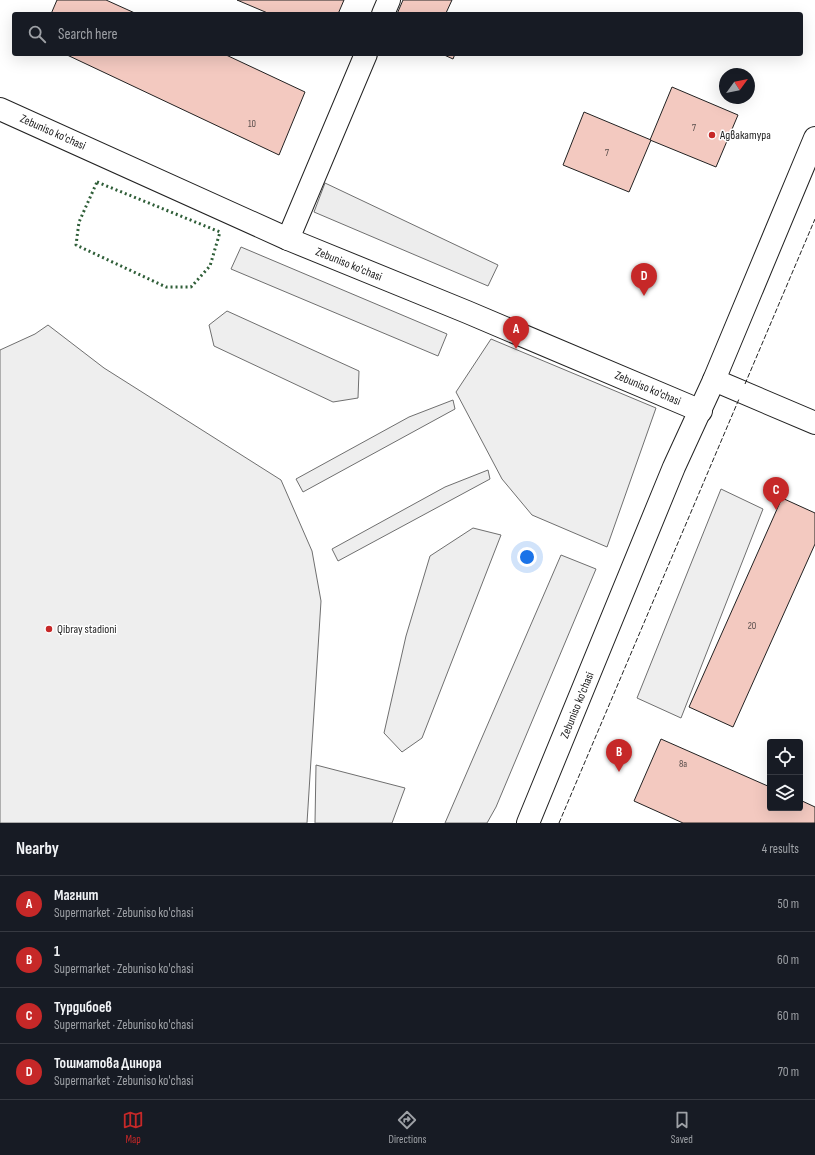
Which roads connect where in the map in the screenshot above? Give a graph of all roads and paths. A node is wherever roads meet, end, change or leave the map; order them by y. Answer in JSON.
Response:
{"nodes":[{"id":1,"x":389,"y":0,"type":"edge"},
{"id":2,"x":384,"y":12,"type":"edge"},
{"id":3,"x":365,"y":56,"type":"edge"},
{"id":4,"x":0,"y":109,"type":"edge"},
{"id":5,"x":815,"y":138,"type":"edge"},
{"id":6,"x":288,"y":239,"type":"junction"},
{"id":7,"x":714,"y":380,"type":"junction"},
{"id":8,"x":701,"y":411,"type":"junction"},
{"id":9,"x":815,"y":423,"type":"edge"},
{"id":10,"x":528,"y":823,"type":"edge"}],
"edges":[{"from":1,"to":2,"type":"street"},
{"from":3,"to":6,"type":"street"},
{"from":4,"to":6,"type":"street","name":"Zebuniso ko'chasi"},
{"from":5,"to":7,"type":"street","name":"Zebuniso ko'chasi"},
{"from":6,"to":8,"type":"street","name":"Zebuniso ko'chasi"},
{"from":7,"to":8,"type":"street","name":"Zebuniso ko'chasi"},
{"from":7,"to":9,"type":"street"},
{"from":8,"to":10,"type":"street","name":"Zebuniso ko'chasi"}]}
